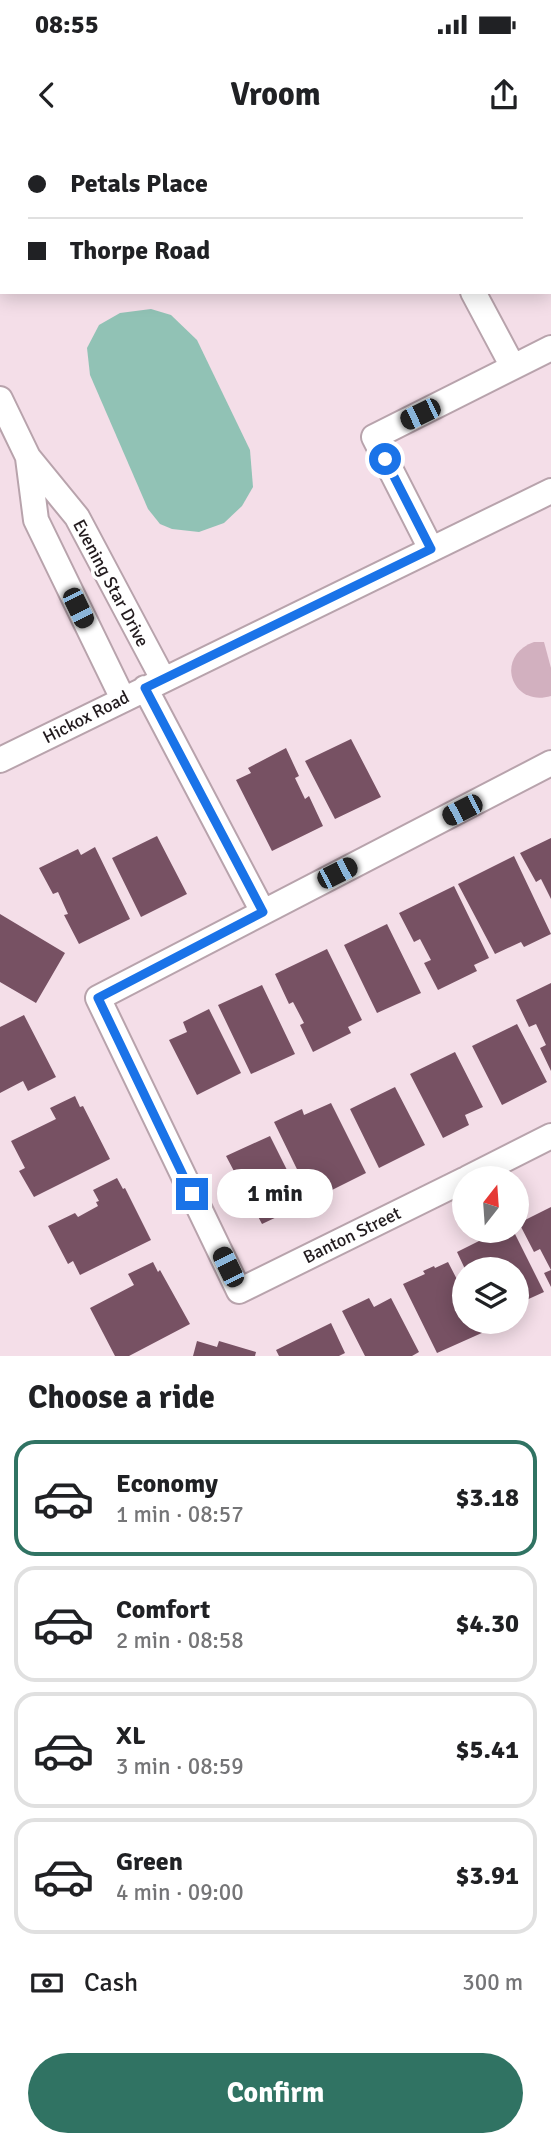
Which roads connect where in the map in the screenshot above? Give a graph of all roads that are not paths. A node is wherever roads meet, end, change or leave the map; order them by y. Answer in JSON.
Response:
{"nodes":[{"id":1,"x":474,"y":294,"type":"edge"},
{"id":2,"x":551,"y":348,"type":"edge"},
{"id":3,"x":513,"y":367,"type":"junction"},
{"id":4,"x":0,"y":399,"type":"edge"},
{"id":5,"x":28,"y":457,"type":"junction"},
{"id":6,"x":551,"y":491,"type":"edge"},
{"id":7,"x":431,"y":549,"type":"junction"},
{"id":8,"x":105,"y":568,"type":"junction"},
{"id":9,"x":67,"y":585,"type":"junction"},
{"id":10,"x":143,"y":689,"type":"junction"},
{"id":11,"x":0,"y":760,"type":"edge"},
{"id":12,"x":551,"y":763,"type":"edge"},
{"id":13,"x":263,"y":912,"type":"junction"},
{"id":14,"x":551,"y":1136,"type":"edge"},
{"id":15,"x":492,"y":1166,"type":"edge"},
{"id":16,"x":452,"y":1186,"type":"edge"}],
"edges":[{"from":1,"to":3,"type":"street"},
{"from":2,"to":3,"type":"street"},
{"from":3,"to":7,"type":"street"},
{"from":4,"to":5,"type":"street","name":"Evening Star Drive"},
{"from":5,"to":8,"type":"street","name":"Evening Star Drive"},
{"from":5,"to":9,"type":"street","name":"Evening Star Drive"},
{"from":6,"to":7,"type":"street","name":"Hickox Road"},
{"from":7,"to":10,"type":"street","name":"Hickox Road"},
{"from":8,"to":9,"type":"street"},
{"from":8,"to":10,"type":"street","name":"Evening Star Drive"},
{"from":9,"to":10,"type":"street","name":"Evening Star Drive"},
{"from":10,"to":11,"type":"street","name":"Hickox Road"},
{"from":10,"to":13,"type":"street","name":"Evening Star Drive"},
{"from":12,"to":13,"type":"street"},
{"from":13,"to":16,"type":"street","name":"Banton Street"},
{"from":14,"to":15,"type":"street","name":"Banton Street"}]}
